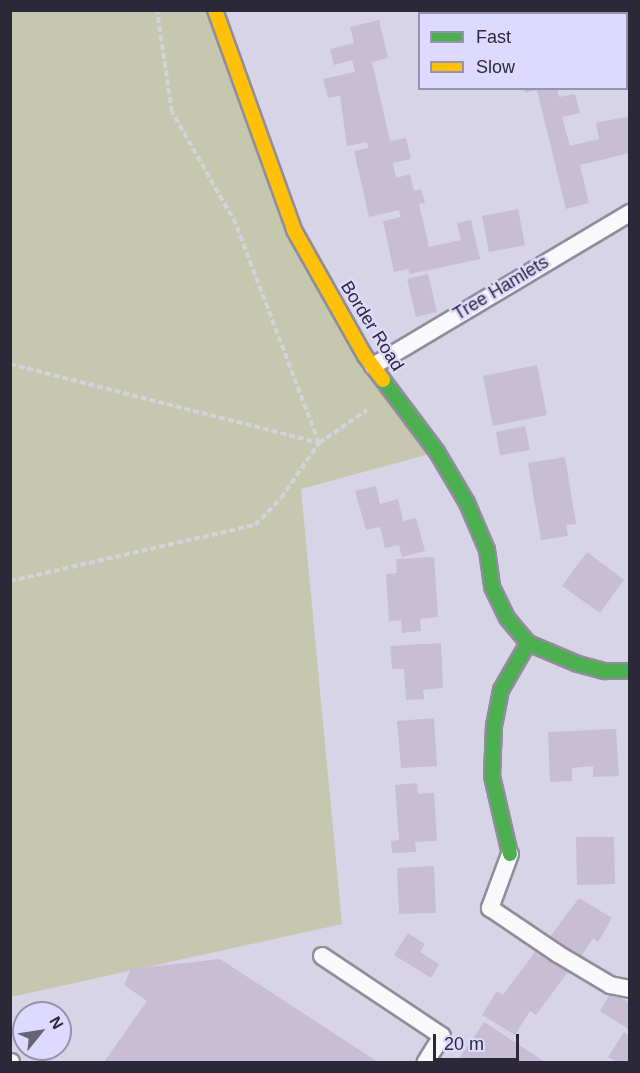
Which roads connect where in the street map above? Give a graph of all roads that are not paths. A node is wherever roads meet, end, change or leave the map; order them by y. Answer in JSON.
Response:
{"nodes":[{"id":1,"x":215,"y":10,"type":"edge"},
{"id":2,"x":630,"y":213,"type":"edge"},
{"id":3,"x":373,"y":366,"type":"junction"},
{"id":4,"x":528,"y":643,"type":"junction"},
{"id":5,"x":630,"y":671,"type":"edge"},
{"id":6,"x":510,"y":854,"type":"joint"},
{"id":7,"x":322,"y":956,"type":"dead end"},
{"id":8,"x":630,"y":989,"type":"edge"},
{"id":9,"x":426,"y":1062,"type":"edge"}],
"edges":[{"from":1,"to":3,"type":"street","name":"Border Road"},
{"from":2,"to":3,"type":"lane","name":"Tree Hamlets"},
{"from":3,"to":4,"type":"street","name":"Border Road"},
{"from":4,"to":5,"type":"street","name":"Border Road"},
{"from":4,"to":6,"type":"street"},
{"from":6,"to":8,"type":"lane"},
{"from":7,"to":9,"type":"lane"}]}
